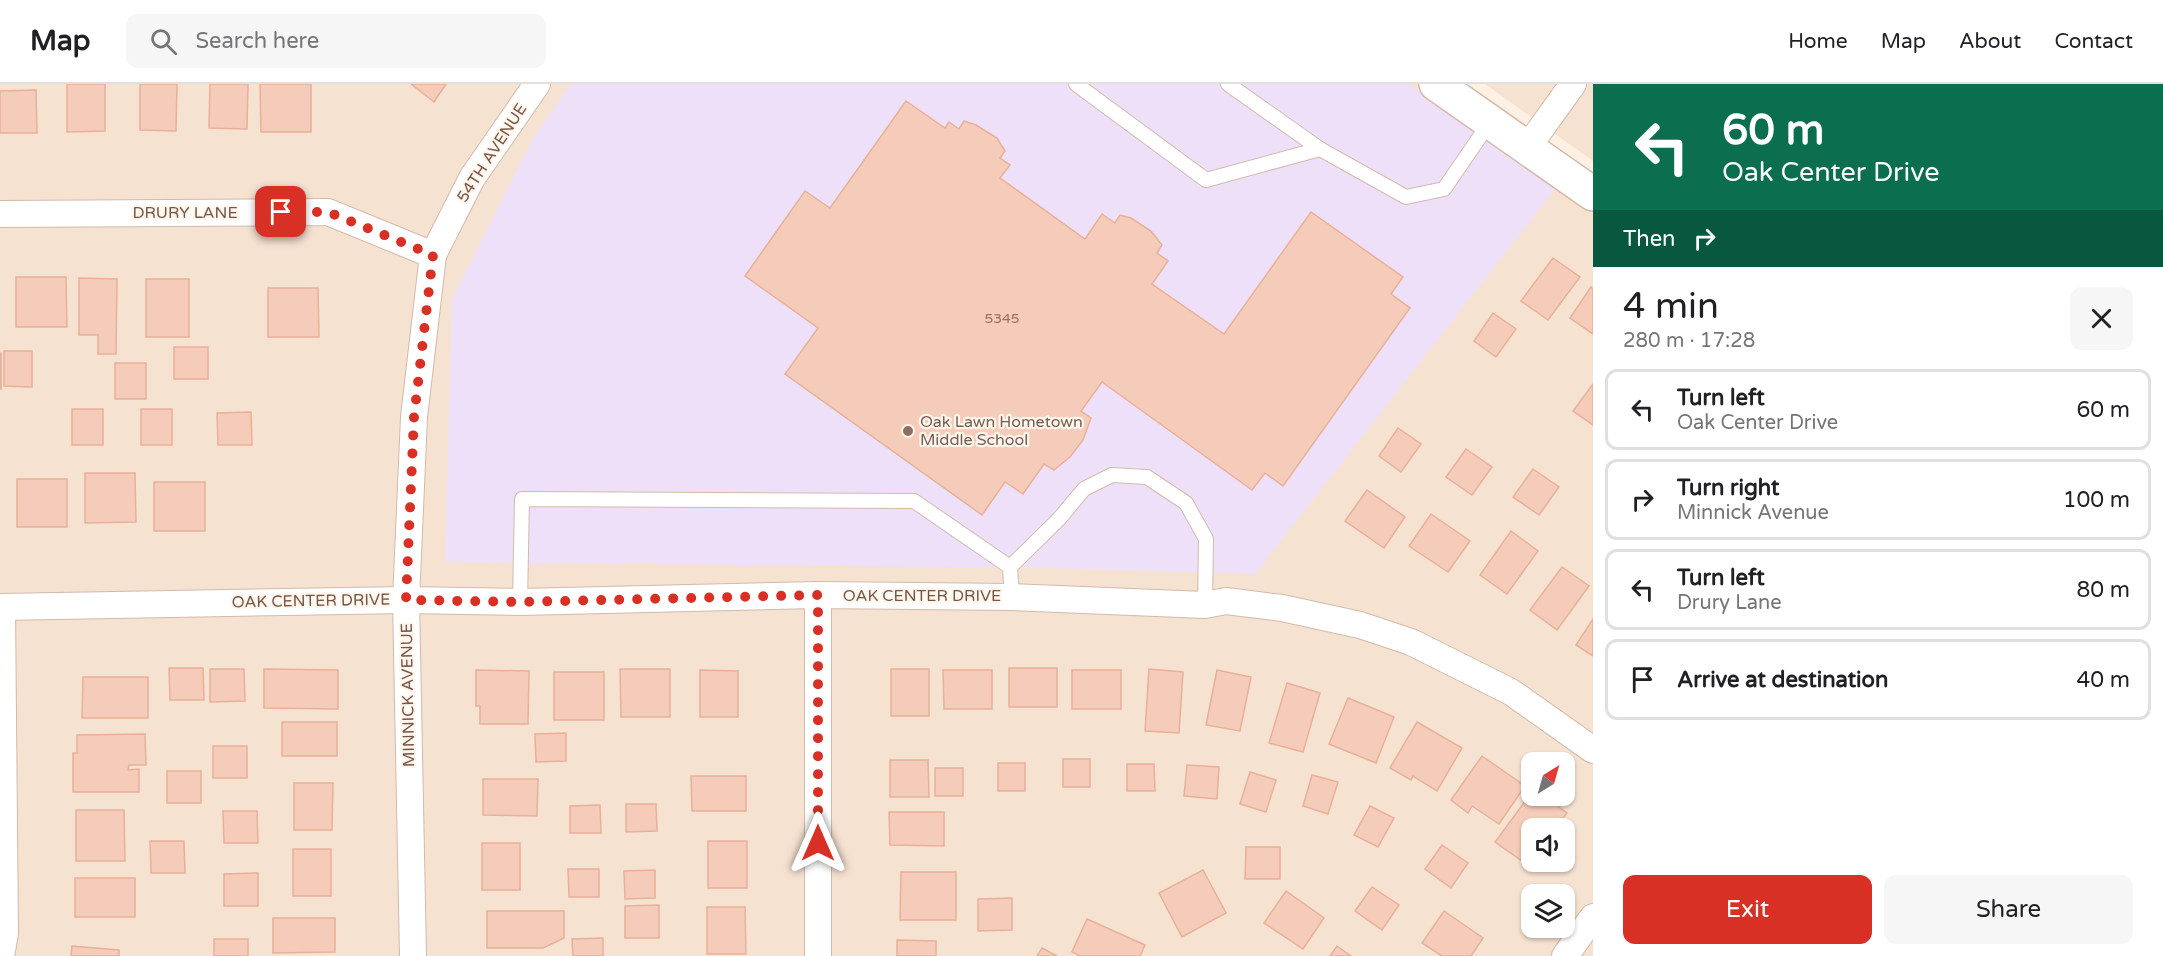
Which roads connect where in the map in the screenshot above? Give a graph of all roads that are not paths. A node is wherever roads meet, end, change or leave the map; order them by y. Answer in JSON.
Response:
{"nodes":[{"id":1,"x":537,"y":84,"type":"edge"},
{"id":2,"x":1076,"y":84,"type":"edge"},
{"id":3,"x":1228,"y":84,"type":"edge"},
{"id":4,"x":1436,"y":84,"type":"edge"},
{"id":5,"x":1573,"y":84,"type":"edge"},
{"id":6,"x":1490,"y":122,"type":"junction"},
{"id":7,"x":1527,"y":148,"type":"junction"},
{"id":8,"x":1320,"y":149,"type":"junction"},
{"id":9,"x":1593,"y":194,"type":"edge"},
{"id":10,"x":0,"y":214,"type":"edge"},
{"id":11,"x":433,"y":255,"type":"junction"},
{"id":12,"x":1010,"y":567,"type":"junction"},
{"id":13,"x":818,"y":595,"type":"junction"},
{"id":14,"x":1012,"y":597,"type":"junction"},
{"id":15,"x":406,"y":600,"type":"junction"},
{"id":16,"x":520,"y":602,"type":"junction"},
{"id":17,"x":1205,"y":605,"type":"junction"},
{"id":18,"x":1,"y":607,"type":"edge"},
{"id":19,"x":1593,"y":750,"type":"edge"},
{"id":20,"x":1593,"y":917,"type":"edge"},
{"id":21,"x":1,"y":956,"type":"edge"},
{"id":22,"x":413,"y":956,"type":"edge"},
{"id":23,"x":818,"y":956,"type":"edge"},
{"id":24,"x":1565,"y":956,"type":"edge"}],
"edges":[{"from":1,"to":11,"type":"street","name":"54TH AVENUE"},
{"from":2,"to":8,"type":"lane"},
{"from":3,"to":8,"type":"lane"},
{"from":4,"to":6,"type":"street"},
{"from":5,"to":7,"type":"street"},
{"from":6,"to":7,"type":"street"},
{"from":6,"to":8,"type":"lane"},
{"from":7,"to":9,"type":"street"},
{"from":10,"to":11,"type":"street","name":"DRURY LANE"},
{"from":11,"to":15,"type":"street","name":"MINNICK AVENUE"},
{"from":12,"to":14,"type":"lane"},
{"from":12,"to":16,"type":"lane"},
{"from":12,"to":17,"type":"lane"},
{"from":13,"to":14,"type":"street","name":"OAK CENTER DRIVE"},
{"from":13,"to":16,"type":"street","name":"OAK CENTER DRIVE"},
{"from":13,"to":23,"type":"street"},
{"from":14,"to":17,"type":"street","name":"OAK CENTER DRIVE"},
{"from":15,"to":16,"type":"street","name":"OAK CENTER DRIVE"},
{"from":15,"to":18,"type":"street","name":"OAK CENTER DRIVE"},
{"from":15,"to":22,"type":"street","name":"MINNICK AVENUE"},
{"from":17,"to":19,"type":"street","name":"OAK CENTER DRIVE"},
{"from":18,"to":21,"type":"street"},
{"from":20,"to":24,"type":"street"}]}
